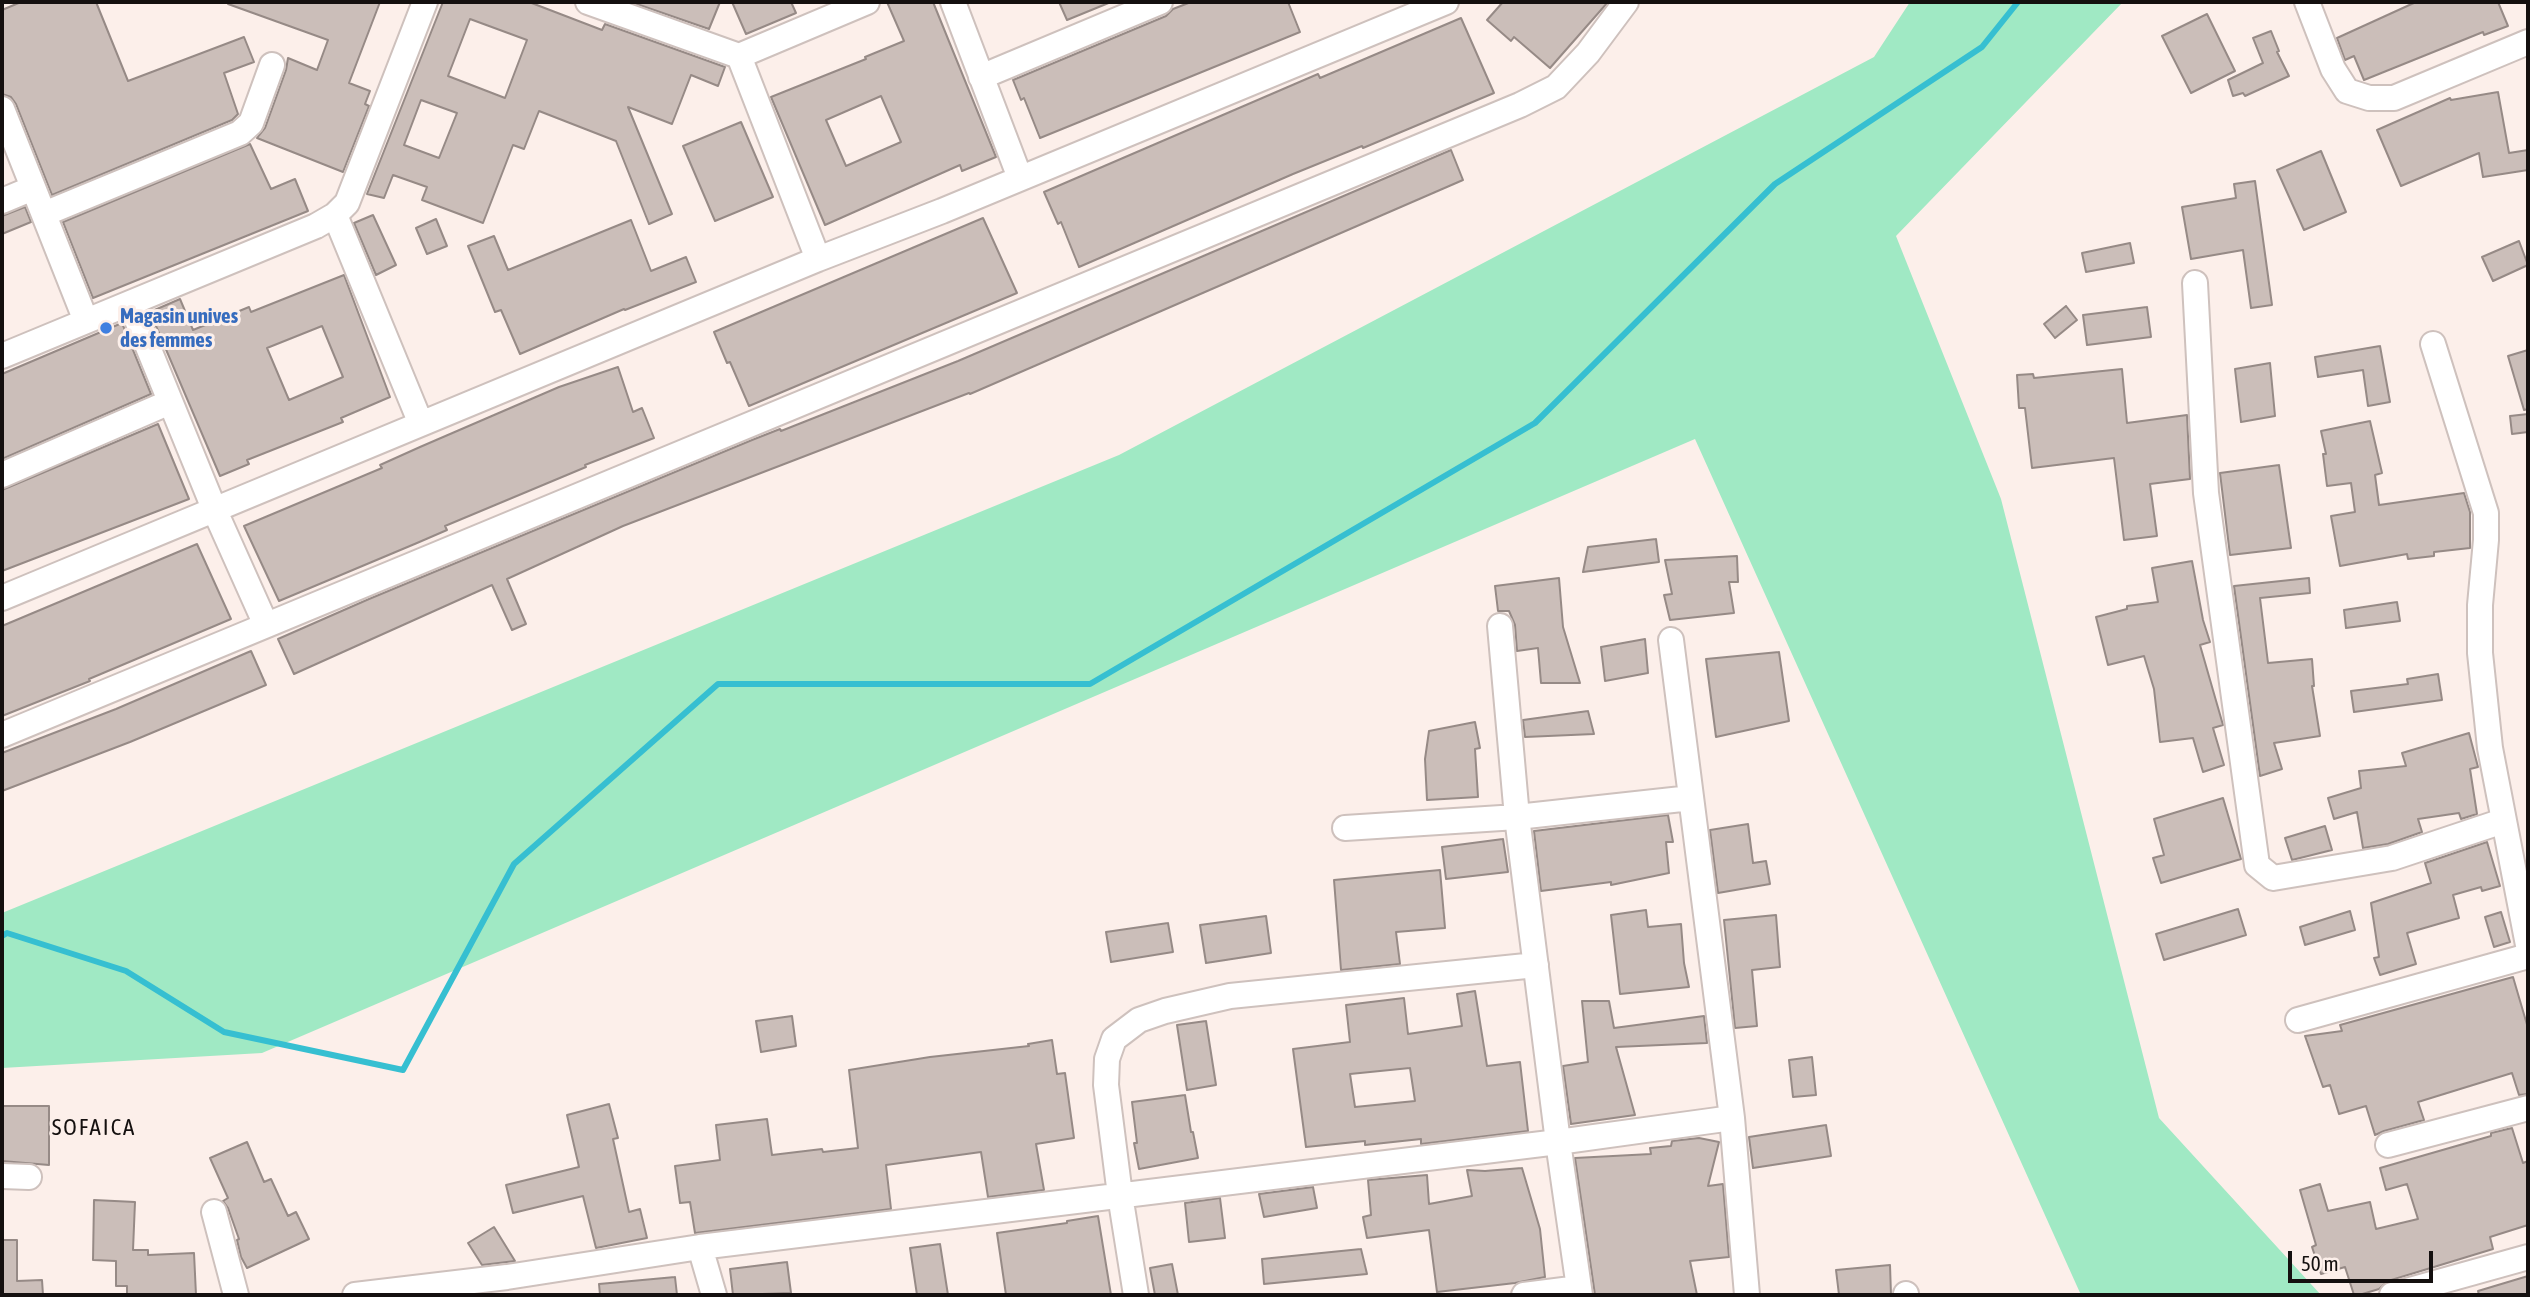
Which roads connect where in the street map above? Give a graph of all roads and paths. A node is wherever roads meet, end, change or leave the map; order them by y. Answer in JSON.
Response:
{"nodes":[{"id":1,"x":425,"y":2,"type":"edge"},
{"id":2,"x":588,"y":2,"type":"edge"},
{"id":3,"x":867,"y":2,"type":"edge"},
{"id":4,"x":953,"y":2,"type":"edge"},
{"id":5,"x":1160,"y":2,"type":"edge"},
{"id":6,"x":1446,"y":2,"type":"edge"},
{"id":7,"x":1626,"y":2,"type":"edge"},
{"id":8,"x":2307,"y":2,"type":"edge"},
{"id":9,"x":2528,"y":42,"type":"edge"},
{"id":10,"x":739,"y":56,"type":"junction"},
{"id":11,"x":272,"y":65,"type":"dead end"},
{"id":12,"x":981,"y":77,"type":"junction"},
{"id":13,"x":2,"y":109,"type":"edge"},
{"id":14,"x":1020,"y":178,"type":"junction"},
{"id":15,"x":33,"y":188,"type":"junction"},
{"id":16,"x":2,"y":201,"type":"edge"},
{"id":17,"x":44,"y":214,"type":"junction"},
{"id":18,"x":335,"y":215,"type":"junction"},
{"id":19,"x":818,"y":259,"type":"junction"},
{"id":20,"x":2195,"y":283,"type":"dead end"},
{"id":21,"x":130,"y":303,"type":"junction"},
{"id":22,"x":86,"y":321,"type":"junction"},
{"id":23,"x":2433,"y":344,"type":"dead end"},
{"id":24,"x":2,"y":356,"type":"edge"},
{"id":25,"x":170,"y":402,"type":"junction"},
{"id":26,"x":421,"y":424,"type":"junction"},
{"id":27,"x":2,"y":475,"type":"edge"},
{"id":28,"x":215,"y":511,"type":"junction"},
{"id":29,"x":2,"y":598,"type":"edge"},
{"id":30,"x":266,"y":625,"type":"junction"},
{"id":31,"x":1500,"y":626,"type":"dead end"},
{"id":32,"x":1671,"y":640,"type":"dead end"},
{"id":33,"x":2,"y":735,"type":"edge"},
{"id":34,"x":1691,"y":798,"type":"junction"},
{"id":35,"x":1517,"y":817,"type":"junction"},
{"id":36,"x":2503,"y":821,"type":"junction"},
{"id":37,"x":1345,"y":828,"type":"dead end"},
{"id":38,"x":2528,"y":946,"type":"edge"},
{"id":39,"x":2528,"y":956,"type":"edge"},
{"id":40,"x":1536,"y":965,"type":"junction"},
{"id":41,"x":2298,"y":1020,"type":"dead end"},
{"id":42,"x":2528,"y":1108,"type":"edge"},
{"id":43,"x":1732,"y":1118,"type":"junction"},
{"id":44,"x":1558,"y":1142,"type":"junction"},
{"id":45,"x":2388,"y":1145,"type":"dead end"},
{"id":46,"x":2,"y":1175,"type":"edge"},
{"id":47,"x":29,"y":1177,"type":"dead end"},
{"id":48,"x":1120,"y":1195,"type":"junction"},
{"id":49,"x":214,"y":1212,"type":"dead end"},
{"id":50,"x":700,"y":1247,"type":"junction"},
{"id":51,"x":2528,"y":1257,"type":"edge"},
{"id":52,"x":1579,"y":1291,"type":"edge"},
{"id":53,"x":236,"y":1295,"type":"edge"},
{"id":54,"x":355,"y":1295,"type":"edge"},
{"id":55,"x":714,"y":1295,"type":"edge"},
{"id":56,"x":1136,"y":1295,"type":"edge"},
{"id":57,"x":1524,"y":1295,"type":"edge"},
{"id":58,"x":1747,"y":1295,"type":"edge"},
{"id":59,"x":2392,"y":1295,"type":"edge"}],
"edges":[{"from":1,"to":18,"type":"street"},
{"from":2,"to":10,"type":"street"},
{"from":3,"to":10,"type":"street"},
{"from":4,"to":12,"type":"street"},
{"from":5,"to":12,"type":"street"},
{"from":6,"to":14,"type":"street"},
{"from":7,"to":30,"type":"street"},
{"from":8,"to":9,"type":"street"},
{"from":10,"to":19,"type":"street"},
{"from":11,"to":17,"type":"street"},
{"from":12,"to":14,"type":"street"},
{"from":13,"to":15,"type":"street"},
{"from":14,"to":19,"type":"street"},
{"from":15,"to":16,"type":"street"},
{"from":15,"to":17,"type":"street"},
{"from":17,"to":22,"type":"street"},
{"from":18,"to":21,"type":"street"},
{"from":18,"to":26,"type":"street"},
{"from":19,"to":26,"type":"street"},
{"from":20,"to":36,"type":"street"},
{"from":21,"to":22,"type":"street"},
{"from":21,"to":25,"type":"street"},
{"from":22,"to":24,"type":"street"},
{"from":23,"to":36,"type":"street"},
{"from":25,"to":27,"type":"street"},
{"from":25,"to":28,"type":"street"},
{"from":26,"to":28,"type":"street"},
{"from":28,"to":29,"type":"street"},
{"from":28,"to":30,"type":"street"},
{"from":30,"to":33,"type":"street"},
{"from":31,"to":35,"type":"street"},
{"from":32,"to":34,"type":"street"},
{"from":34,"to":35,"type":"street"},
{"from":34,"to":43,"type":"street"},
{"from":35,"to":37,"type":"street"},
{"from":35,"to":40,"type":"street"},
{"from":36,"to":38,"type":"street"},
{"from":39,"to":41,"type":"street"},
{"from":40,"to":44,"type":"street"},
{"from":40,"to":48,"type":"street"},
{"from":42,"to":45,"type":"street"},
{"from":43,"to":44,"type":"street"},
{"from":43,"to":58,"type":"street"},
{"from":44,"to":48,"type":"street"},
{"from":44,"to":52,"type":"street"},
{"from":46,"to":47,"type":"street"},
{"from":48,"to":50,"type":"street"},
{"from":48,"to":56,"type":"street"},
{"from":49,"to":53,"type":"street"},
{"from":50,"to":54,"type":"street"},
{"from":50,"to":55,"type":"street"},
{"from":51,"to":59,"type":"street"},
{"from":52,"to":57,"type":"street"}]}
